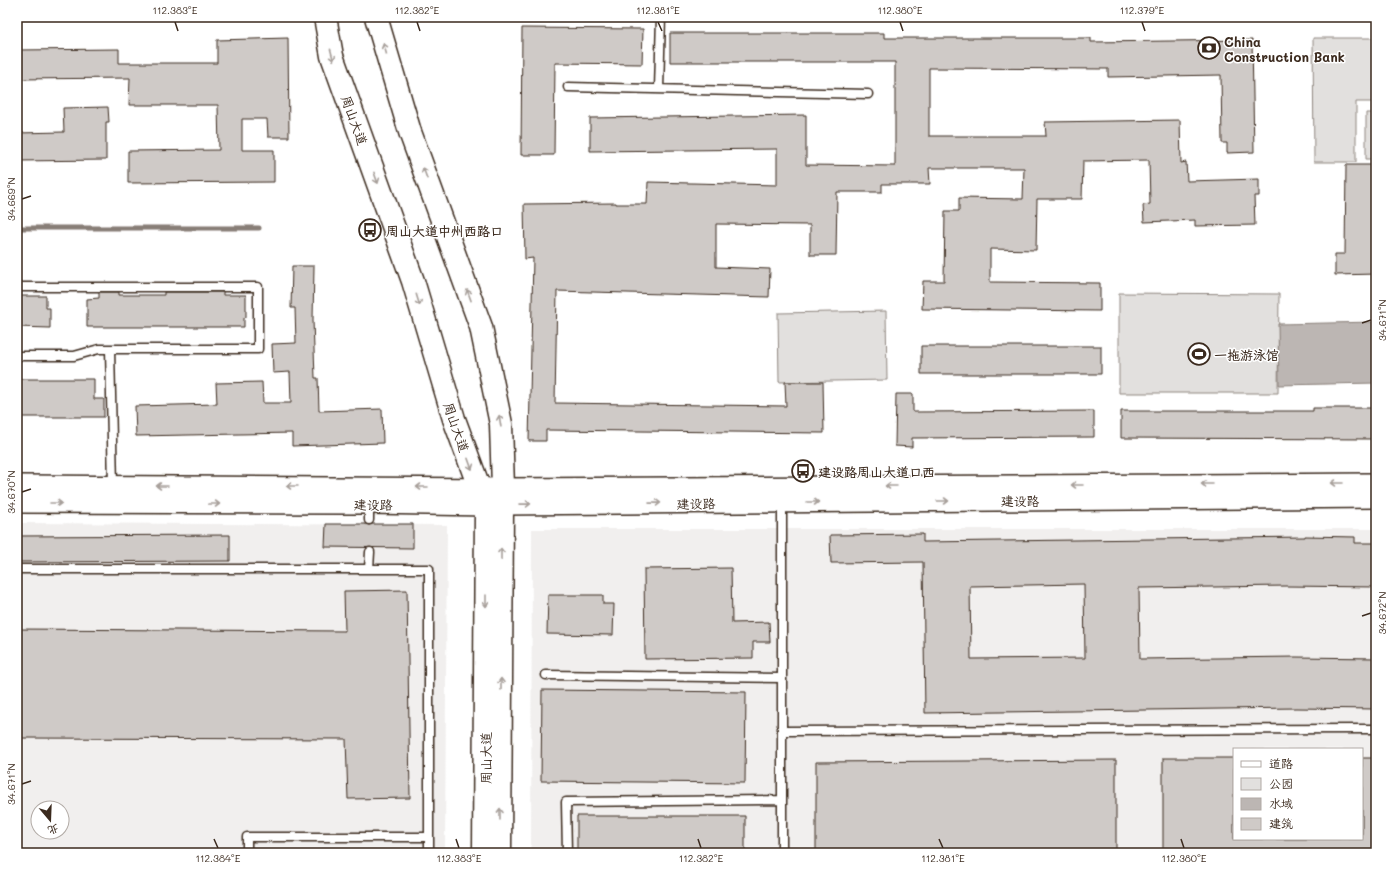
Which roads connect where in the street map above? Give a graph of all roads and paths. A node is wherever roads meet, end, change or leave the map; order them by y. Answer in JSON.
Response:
{"nodes":[{"id":1,"x":325,"y":17,"type":"edge"},
{"id":2,"x":376,"y":17,"type":"edge"},
{"id":3,"x":661,"y":17,"type":"edge"},
{"id":4,"x":568,"y":87,"type":"dead end"},
{"id":5,"x":659,"y":89,"type":"junction"},
{"id":6,"x":868,"y":94,"type":"dead end"},
{"id":7,"x":17,"y":287,"type":"edge"},
{"id":8,"x":110,"y":348,"type":"junction"},
{"id":9,"x":17,"y":356,"type":"edge"},
{"id":10,"x":1376,"y":483,"type":"edge"},
{"id":11,"x":17,"y":485,"type":"edge"},
{"id":12,"x":113,"y":486,"type":"junction"},
{"id":13,"x":782,"y":494,"type":"junction"},
{"id":14,"x":492,"y":496,"type":"junction"},
{"id":15,"x":1376,"y":498,"type":"edge"},
{"id":16,"x":17,"y":503,"type":"edge"},
{"id":17,"x":369,"y":504,"type":"junction"},
{"id":18,"x":370,"y":552,"type":"dead end"},
{"id":19,"x":17,"y":569,"type":"edge"},
{"id":20,"x":369,"y":569,"type":"junction"},
{"id":21,"x":546,"y":675,"type":"dead end"},
{"id":22,"x":782,"y":678,"type":"junction"},
{"id":23,"x":1376,"y":729,"type":"edge"},
{"id":24,"x":782,"y":731,"type":"junction"},
{"id":25,"x":782,"y":800,"type":"junction"},
{"id":26,"x":429,"y":837,"type":"junction"},
{"id":27,"x":247,"y":853,"type":"edge"},
{"id":28,"x":429,"y":853,"type":"edge"},
{"id":29,"x":484,"y":853,"type":"edge"},
{"id":30,"x":500,"y":853,"type":"edge"},
{"id":31,"x":567,"y":853,"type":"edge"},
{"id":32,"x":782,"y":853,"type":"edge"}],
"edges":[{"from":1,"to":14,"type":"main road","name":"周山大道","one_way":true},
{"from":14,"to":2,"type":"main road","name":"周山大道","one_way":true},
{"from":3,"to":5,"type":"lane"},
{"from":4,"to":5,"type":"lane"},
{"from":5,"to":6,"type":"lane"},
{"from":7,"to":8,"type":"lane"},
{"from":8,"to":9,"type":"lane"},
{"from":8,"to":12,"type":"lane"},
{"from":10,"to":13,"type":"street","name":"建设路","one_way":true},
{"from":11,"to":12,"type":"street","name":"建设路"},
{"from":17,"to":12,"type":"street","name":"建设路","one_way":true},
{"from":13,"to":14,"type":"street","name":"建设路"},
{"from":13,"to":15,"type":"street","name":"建设路","one_way":true},
{"from":13,"to":22,"type":"lane"},
{"from":14,"to":17,"type":"street","name":"建设路"},
{"from":14,"to":29,"type":"main road","name":"周山大道","one_way":true},
{"from":30,"to":14,"type":"main road","name":"周山大道","one_way":true},
{"from":16,"to":17,"type":"street","name":"建设路","one_way":true},
{"from":18,"to":20,"type":"lane"},
{"from":19,"to":20,"type":"lane"},
{"from":20,"to":26,"type":"lane"},
{"from":21,"to":22,"type":"lane"},
{"from":22,"to":24,"type":"lane"},
{"from":23,"to":24,"type":"lane"},
{"from":24,"to":25,"type":"lane"},
{"from":25,"to":31,"type":"lane"},
{"from":25,"to":32,"type":"lane"},
{"from":26,"to":27,"type":"lane"},
{"from":26,"to":28,"type":"lane"}]}
